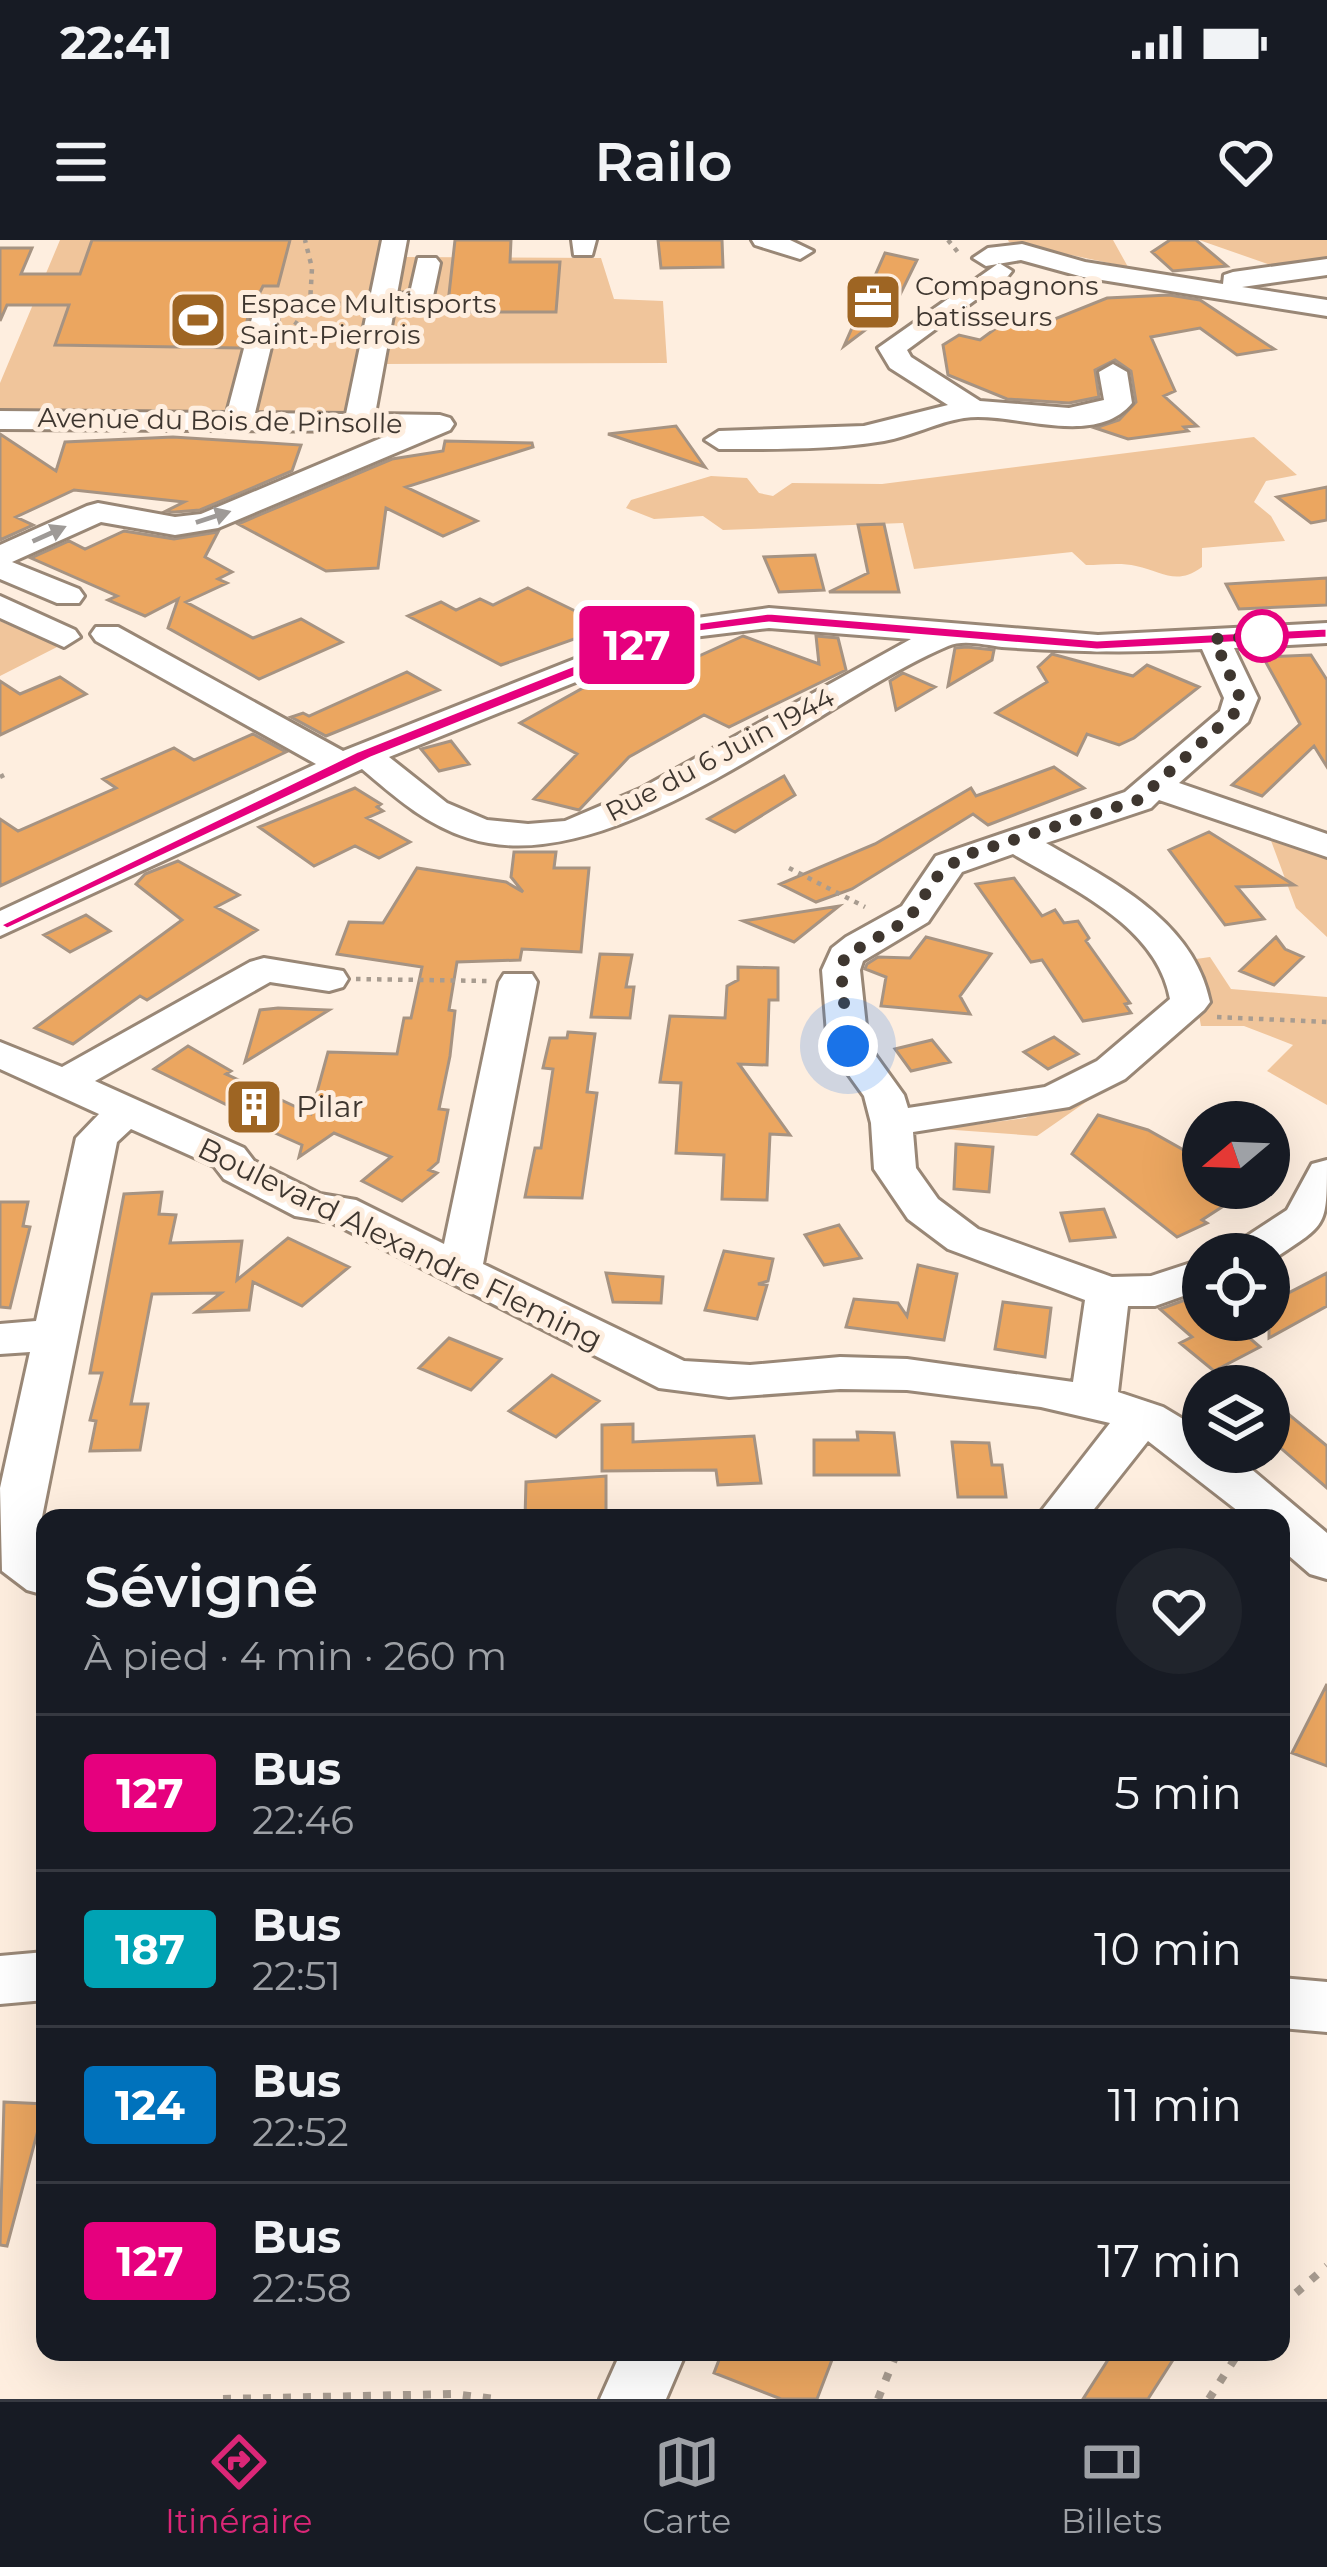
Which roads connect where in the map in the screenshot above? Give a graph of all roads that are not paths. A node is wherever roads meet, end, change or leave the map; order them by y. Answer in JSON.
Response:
{"nodes":[{"id":1,"x":395,"y":240,"type":"edge"},
{"id":2,"x":764,"y":240,"type":"edge"},
{"id":3,"x":800,"y":251,"type":"dead end"},
{"id":4,"x":992,"y":252,"type":"edge"},
{"id":5,"x":427,"y":263,"type":"dead end"},
{"id":6,"x":1327,"y":267,"type":"edge"},
{"id":7,"x":1209,"y":281,"type":"junction"},
{"id":8,"x":384,"y":303,"type":"junction"},
{"id":9,"x":1327,"y":308,"type":"edge"},
{"id":10,"x":278,"y":326,"type":"road end"},
{"id":11,"x":1113,"y":372,"type":"dead end"},
{"id":12,"x":971,"y":408,"type":"junction"},
{"id":13,"x":0,"y":420,"type":"edge"},
{"id":14,"x":238,"y":420,"type":"junction"},
{"id":15,"x":359,"y":422,"type":"junction"},
{"id":16,"x":719,"y":440,"type":"dead end"},
{"id":17,"x":0,"y":556,"type":"edge"},
{"id":18,"x":0,"y":568,"type":"edge"},
{"id":19,"x":68,"y":596,"type":"dead end"},
{"id":20,"x":0,"y":606,"type":"edge"},
{"id":21,"x":1327,"y":633,"type":"edge"},
{"id":22,"x":107,"y":634,"type":"dead end"},
{"id":23,"x":945,"y":634,"type":"junction"},
{"id":24,"x":64,"y":637,"type":"dead end"},
{"id":25,"x":1214,"y":639,"type":"junction"},
{"id":26,"x":354,"y":760,"type":"junction"},
{"id":27,"x":1154,"y":786,"type":"junction"},
{"id":28,"x":1015,"y":840,"type":"junction"},
{"id":29,"x":1327,"y":846,"type":"edge"},
{"id":30,"x":0,"y":925,"type":"edge"},
{"id":31,"x":329,"y":979,"type":"road end"},
{"id":32,"x":518,"y":982,"type":"road end"},
{"id":33,"x":0,"y":1054,"type":"edge"},
{"id":34,"x":64,"y":1082,"type":"junction"},
{"id":35,"x":126,"y":1111,"type":"junction"},
{"id":36,"x":892,"y":1123,"type":"junction"},
{"id":37,"x":1327,"y":1173,"type":"edge"},
{"id":38,"x":1282,"y":1233,"type":"edge"},
{"id":39,"x":460,"y":1270,"type":"junction"},
{"id":40,"x":1182,"y":1281,"type":"edge"},
{"id":41,"x":1108,"y":1292,"type":"junction"},
{"id":42,"x":53,"y":1335,"type":"junction"},
{"id":43,"x":0,"y":1339,"type":"edge"},
{"id":44,"x":1093,"y":1402,"type":"junction"},
{"id":45,"x":1141,"y":1417,"type":"junction"},
{"id":46,"x":1067,"y":1509,"type":"edge"},
{"id":47,"x":1265,"y":1509,"type":"edge"},
{"id":48,"x":1290,"y":1530,"type":"edge"},
{"id":49,"x":1327,"y":1562,"type":"edge"},
{"id":50,"x":36,"y":1570,"type":"edge"},
{"id":51,"x":36,"y":1977,"type":"edge"},
{"id":52,"x":0,"y":1980,"type":"edge"},
{"id":53,"x":1290,"y":2004,"type":"edge"},
{"id":54,"x":1327,"y":2006,"type":"edge"},
{"id":55,"x":651,"y":2361,"type":"edge"},
{"id":56,"x":633,"y":2399,"type":"edge"}],
"edges":[{"from":1,"to":8,"type":"street"},
{"from":2,"to":3,"type":"street"},
{"from":4,"to":7,"type":"street"},
{"from":4,"to":12,"type":"street"},
{"from":5,"to":8,"type":"street"},
{"from":6,"to":7,"type":"street"},
{"from":7,"to":9,"type":"street"},
{"from":8,"to":15,"type":"street"},
{"from":10,"to":14,"type":"street"},
{"from":11,"to":12,"type":"street"},
{"from":12,"to":16,"type":"street"},
{"from":13,"to":14,"type":"street","name":"Avenue du Bois de Pinsolle"},
{"from":14,"to":15,"type":"street","name":"Avenue du Bois de Pinsolle"},
{"from":17,"to":15,"type":"street","name":"Avenue du Bois de Pinsolle","one_way":true},
{"from":18,"to":19,"type":"street"},
{"from":20,"to":24,"type":"street"},
{"from":21,"to":25,"type":"street"},
{"from":22,"to":26,"type":"street","name":"Rue du 6 Juin 1944"},
{"from":23,"to":25,"type":"street"},
{"from":23,"to":26,"type":"street"},
{"from":23,"to":26,"type":"street","name":"Rue du 6 Juin 1944"},
{"from":25,"to":27,"type":"street"},
{"from":26,"to":30,"type":"street"},
{"from":27,"to":28,"type":"street"},
{"from":27,"to":29,"type":"street"},
{"from":28,"to":36,"type":"street"},
{"from":28,"to":36,"type":"street"},
{"from":31,"to":34,"type":"street"},
{"from":32,"to":39,"type":"street"},
{"from":33,"to":34,"type":"street","name":"Boulevard Alexandre Fleming"},
{"from":34,"to":35,"type":"street","name":"Boulevard Alexandre Fleming"},
{"from":35,"to":39,"type":"street","name":"Boulevard Alexandre Fleming"},
{"from":35,"to":42,"type":"street"},
{"from":36,"to":41,"type":"street"},
{"from":37,"to":38,"type":"street"},
{"from":39,"to":44,"type":"street","name":"Boulevard Alexandre Fleming"},
{"from":40,"to":41,"type":"street"},
{"from":41,"to":44,"type":"street"},
{"from":42,"to":43,"type":"street"},
{"from":42,"to":50,"type":"street"},
{"from":44,"to":45,"type":"street","name":"Boulevard Alexandre Fleming"},
{"from":45,"to":46,"type":"street"},
{"from":45,"to":47,"type":"street","name":"Boulevard Alexandre Fleming"},
{"from":48,"to":49,"type":"street","name":"Boulevard Alexandre Fleming"},
{"from":51,"to":52,"type":"street"},
{"from":53,"to":54,"type":"street"},
{"from":55,"to":56,"type":"street"}]}
